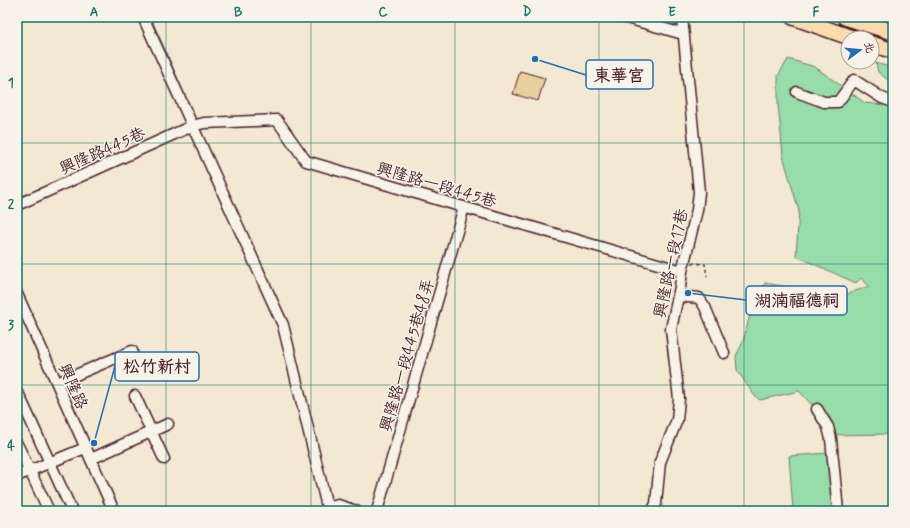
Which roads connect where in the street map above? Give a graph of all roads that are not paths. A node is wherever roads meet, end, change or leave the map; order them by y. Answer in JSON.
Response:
{"nodes":[{"id":1,"x":143,"y":17,"type":"edge"},
{"id":2,"x":623,"y":17,"type":"edge"},
{"id":3,"x":682,"y":17,"type":"edge"},
{"id":4,"x":793,"y":17,"type":"edge"},
{"id":5,"x":846,"y":17,"type":"edge"},
{"id":6,"x":893,"y":32,"type":"edge"},
{"id":7,"x":683,"y":34,"type":"junction"},
{"id":8,"x":840,"y":34,"type":"edge"},
{"id":9,"x":880,"y":47,"type":"edge"},
{"id":10,"x":893,"y":51,"type":"edge"},
{"id":11,"x":797,"y":92,"type":"dead end"},
{"id":12,"x":893,"y":102,"type":"edge"},
{"id":13,"x":195,"y":125,"type":"junction"},
{"id":14,"x":17,"y":205,"type":"edge"},
{"id":15,"x":464,"y":207,"type":"junction"},
{"id":16,"x":683,"y":267,"type":"junction"},
{"id":17,"x":17,"y":294,"type":"edge"},
{"id":18,"x":678,"y":296,"type":"junction"},
{"id":19,"x":132,"y":351,"type":"dead end"},
{"id":20,"x":724,"y":353,"type":"dead end"},
{"id":21,"x":57,"y":383,"type":"junction"},
{"id":22,"x":19,"y":395,"type":"dead end"},
{"id":23,"x":135,"y":396,"type":"dead end"},
{"id":24,"x":818,"y":409,"type":"dead end"},
{"id":25,"x":168,"y":424,"type":"dead end"},
{"id":26,"x":152,"y":431,"type":"junction"},
{"id":27,"x":17,"y":444,"type":"edge"},
{"id":28,"x":85,"y":448,"type":"junction"},
{"id":29,"x":90,"y":459,"type":"junction"},
{"id":30,"x":164,"y":459,"type":"dead end"},
{"id":31,"x":50,"y":462,"type":"junction"},
{"id":32,"x":29,"y":471,"type":"junction"},
{"id":33,"x":17,"y":476,"type":"edge"},
{"id":34,"x":330,"y":508,"type":"edge"},
{"id":35,"x":49,"y":511,"type":"edge"},
{"id":36,"x":72,"y":511,"type":"edge"},
{"id":37,"x":114,"y":511,"type":"edge"},
{"id":38,"x":356,"y":511,"type":"edge"},
{"id":39,"x":377,"y":511,"type":"edge"},
{"id":40,"x":652,"y":511,"type":"edge"},
{"id":41,"x":838,"y":511,"type":"edge"}],
"edges":[{"from":1,"to":13,"type":"street"},
{"from":2,"to":7,"type":"street"},
{"from":3,"to":7,"type":"street","name":"興隆路一段17巷"},
{"from":4,"to":8,"type":"highway"},
{"from":5,"to":6,"type":"highway"},
{"from":7,"to":16,"type":"street","name":"興隆路一段17巷"},
{"from":9,"to":10,"type":"highway"},
{"from":11,"to":12,"type":"street"},
{"from":13,"to":14,"type":"street","name":"興隆路445巷"},
{"from":13,"to":15,"type":"street","name":"興隆路一段445巷"},
{"from":13,"to":34,"type":"street"},
{"from":15,"to":16,"type":"street","name":"興隆路一段445巷"},
{"from":15,"to":39,"type":"street","name":"興隆路一段445巷48弄"},
{"from":16,"to":18,"type":"street","name":"興隆路一段17巷"},
{"from":17,"to":21,"type":"street","name":"興隆路"},
{"from":18,"to":20,"type":"street"},
{"from":18,"to":40,"type":"street","name":"興隆路一段17巷"},
{"from":19,"to":21,"type":"street"},
{"from":21,"to":28,"type":"street","name":"興隆路"},
{"from":22,"to":31,"type":"street"},
{"from":23,"to":26,"type":"street"},
{"from":24,"to":41,"type":"street"},
{"from":25,"to":26,"type":"street"},
{"from":26,"to":29,"type":"street"},
{"from":26,"to":30,"type":"street"},
{"from":27,"to":32,"type":"street"},
{"from":28,"to":29,"type":"street","name":"興隆路"},
{"from":28,"to":31,"type":"street"},
{"from":29,"to":37,"type":"street","name":"興隆路"},
{"from":31,"to":32,"type":"street"},
{"from":31,"to":36,"type":"street"},
{"from":32,"to":33,"type":"street"},
{"from":32,"to":35,"type":"street"},
{"from":34,"to":38,"type":"street"}]}
